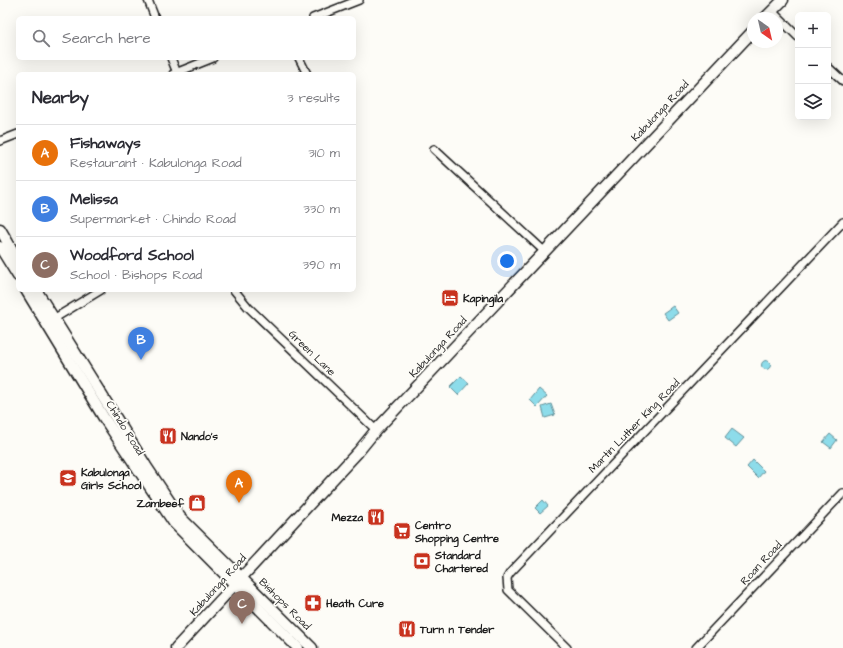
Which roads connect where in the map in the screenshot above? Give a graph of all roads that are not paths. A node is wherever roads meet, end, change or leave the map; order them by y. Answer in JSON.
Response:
{"nodes":[{"id":1,"x":148,"y":0,"type":"edge"},
{"id":2,"x":358,"y":0,"type":"edge"},
{"id":3,"x":783,"y":0,"type":"edge"},
{"id":4,"x":771,"y":12,"type":"edge"},
{"id":5,"x":154,"y":16,"type":"edge"},
{"id":6,"x":318,"y":16,"type":"edge"},
{"id":7,"x":783,"y":26,"type":"edge"},
{"id":8,"x":795,"y":35,"type":"edge"},
{"id":9,"x":747,"y":37,"type":"edge"},
{"id":10,"x":172,"y":60,"type":"edge"},
{"id":11,"x":208,"y":60,"type":"edge"},
{"id":12,"x":300,"y":60,"type":"edge"},
{"id":13,"x":831,"y":69,"type":"edge"},
{"id":14,"x":175,"y":72,"type":"edge"},
{"id":15,"x":178,"y":72,"type":"edge"},
{"id":16,"x":306,"y":72,"type":"edge"},
{"id":17,"x":843,"y":81,"type":"edge"},
{"id":18,"x":16,"y":135,"type":"edge"},
{"id":19,"x":0,"y":141,"type":"edge"},
{"id":20,"x":434,"y":149,"type":"dead end"},
{"id":21,"x":843,"y":222,"type":"edge"},
{"id":22,"x":0,"y":229,"type":"edge"},
{"id":23,"x":0,"y":247,"type":"edge"},
{"id":24,"x":544,"y":251,"type":"junction"},
{"id":25,"x":16,"y":257,"type":"edge"},
{"id":26,"x":16,"y":273,"type":"edge"},
{"id":27,"x":28,"y":292,"type":"edge"},
{"id":28,"x":37,"y":292,"type":"edge"},
{"id":29,"x":99,"y":292,"type":"edge"},
{"id":30,"x":236,"y":292,"type":"edge"},
{"id":31,"x":50,"y":321,"type":"junction"},
{"id":32,"x":376,"y":430,"type":"junction"},
{"id":33,"x":843,"y":493,"type":"edge"},
{"id":34,"x":238,"y":582,"type":"junction"},
{"id":35,"x":176,"y":648,"type":"edge"},
{"id":36,"x":298,"y":648,"type":"edge"},
{"id":37,"x":312,"y":648,"type":"edge"},
{"id":38,"x":567,"y":648,"type":"edge"},
{"id":39,"x":696,"y":648,"type":"edge"}],
"edges":[{"from":1,"to":5,"type":"street"},
{"from":2,"to":6,"type":"street"},
{"from":3,"to":4,"type":"main road"},
{"from":7,"to":8,"type":"street"},
{"from":9,"to":24,"type":"main road","name":"Kabulonga Road"},
{"from":10,"to":14,"type":"street"},
{"from":11,"to":15,"type":"street"},
{"from":12,"to":16,"type":"street"},
{"from":13,"to":17,"type":"street"},
{"from":18,"to":19,"type":"street"},
{"from":20,"to":24,"type":"street"},
{"from":21,"to":38,"type":"street","name":"Martin Luther King Road"},
{"from":22,"to":25,"type":"main road"},
{"from":23,"to":26,"type":"main road"},
{"from":24,"to":32,"type":"main road","name":"Kabulonga Road"},
{"from":27,"to":31,"type":"main road","name":"Chindo Road"},
{"from":28,"to":31,"type":"main road","name":"Chindo Road"},
{"from":29,"to":31,"type":"street"},
{"from":30,"to":32,"type":"street","name":"Green Lane"},
{"from":31,"to":34,"type":"main road","name":"Chindo Road"},
{"from":32,"to":34,"type":"main road","name":"Kabulonga Road"},
{"from":33,"to":39,"type":"street","name":"Roan Road"},
{"from":34,"to":35,"type":"main road","name":"Kabulonga Road"},
{"from":34,"to":36,"type":"main road","name":"Bishops Road"},
{"from":34,"to":37,"type":"main road","name":"Bishops Road"}]}
